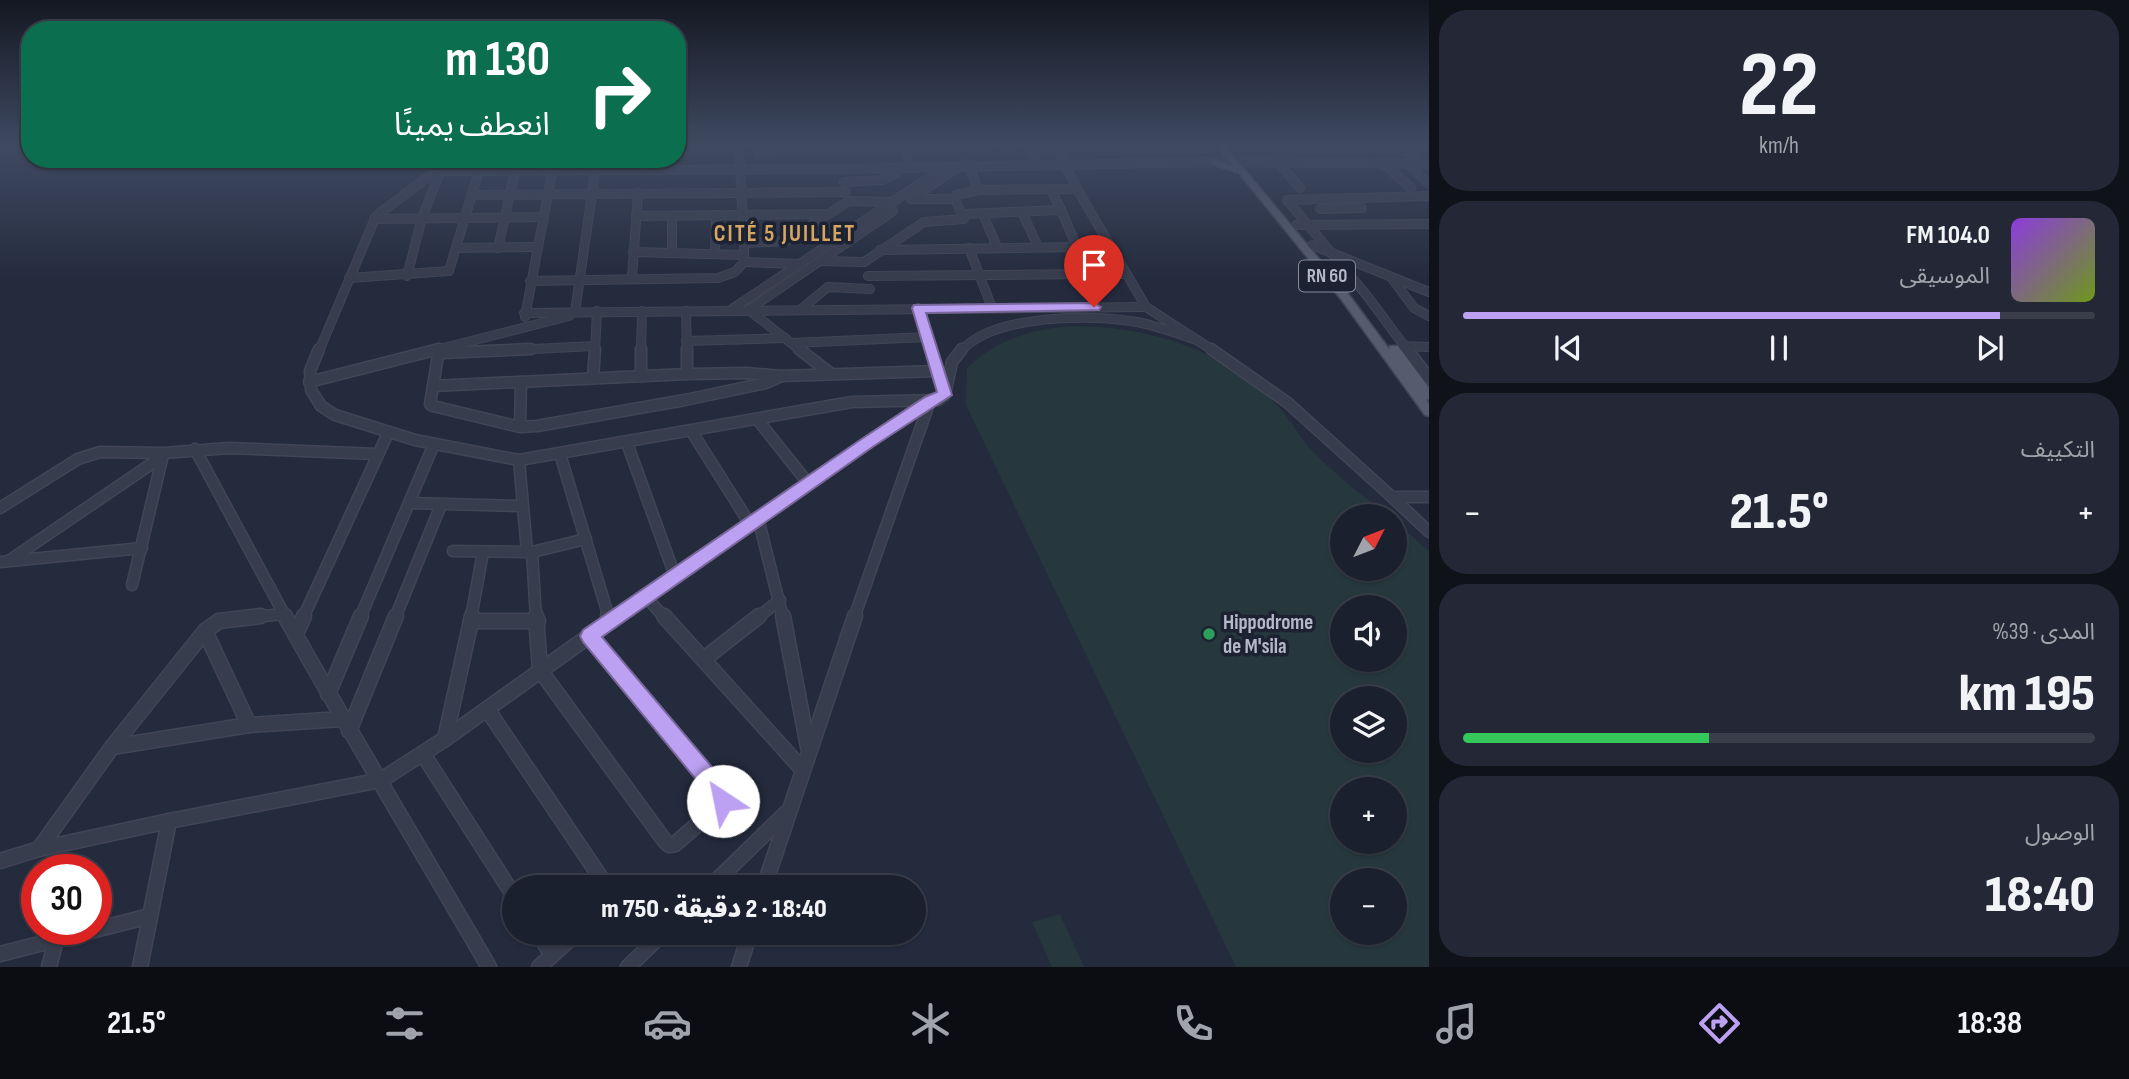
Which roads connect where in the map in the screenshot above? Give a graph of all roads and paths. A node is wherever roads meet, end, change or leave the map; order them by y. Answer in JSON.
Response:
{"nodes":[{"id":1,"x":411,"y":190,"type":"edge"},
{"id":2,"x":434,"y":190,"type":"edge"},
{"id":3,"x":472,"y":190,"type":"edge"},
{"id":4,"x":510,"y":190,"type":"edge"},
{"id":5,"x":548,"y":190,"type":"edge"},
{"id":6,"x":592,"y":190,"type":"edge"},
{"id":7,"x":846,"y":190,"type":"edge"},
{"id":8,"x":914,"y":190,"type":"edge"},
{"id":9,"x":920,"y":190,"type":"edge"},
{"id":10,"x":976,"y":190,"type":"edge"},
{"id":11,"x":1052,"y":190,"type":"edge"},
{"id":12,"x":1078,"y":190,"type":"edge"},
{"id":13,"x":1260,"y":190,"type":"edge"},
{"id":14,"x":1266,"y":190,"type":"edge"},
{"id":15,"x":638,"y":193,"type":"junction"},
{"id":16,"x":742,"y":193,"type":"junction"},
{"id":17,"x":591,"y":194,"type":"junction"},
{"id":18,"x":471,"y":195,"type":"junction"},
{"id":19,"x":509,"y":195,"type":"junction"},
{"id":20,"x":547,"y":195,"type":"junction"},
{"id":21,"x":1429,"y":196,"type":"edge"},
{"id":22,"x":848,"y":197,"type":"junction"},
{"id":23,"x":955,"y":200,"type":"junction"},
{"id":24,"x":902,"y":201,"type":"junction"},
{"id":25,"x":1362,"y":208,"type":"dead end"},
{"id":26,"x":1320,"y":209,"type":"dead end"},
{"id":27,"x":1061,"y":210,"type":"junction"},
{"id":28,"x":1022,"y":212,"type":"junction"},
{"id":29,"x":743,"y":214,"type":"junction"},
{"id":30,"x":830,"y":214,"type":"junction"},
{"id":31,"x":964,"y":214,"type":"junction"},
{"id":32,"x":983,"y":214,"type":"junction"},
{"id":33,"x":716,"y":215,"type":"junction"},
{"id":34,"x":636,"y":216,"type":"junction"},
{"id":35,"x":672,"y":216,"type":"junction"},
{"id":36,"x":464,"y":217,"type":"junction"},
{"id":37,"x":504,"y":217,"type":"junction"},
{"id":38,"x":544,"y":217,"type":"junction"},
{"id":39,"x":422,"y":218,"type":"junction"},
{"id":40,"x":374,"y":219,"type":"junction"},
{"id":41,"x":1429,"y":224,"type":"edge"},
{"id":42,"x":1301,"y":225,"type":"junction"},
{"id":43,"x":744,"y":243,"type":"junction"},
{"id":44,"x":1312,"y":245,"type":"junction"},
{"id":45,"x":537,"y":247,"type":"junction"},
{"id":46,"x":997,"y":247,"type":"junction"},
{"id":47,"x":1038,"y":247,"type":"junction"},
{"id":48,"x":1077,"y":247,"type":"junction"},
{"id":49,"x":457,"y":248,"type":"junction"},
{"id":50,"x":498,"y":248,"type":"junction"},
{"id":51,"x":969,"y":248,"type":"junction"},
{"id":52,"x":880,"y":250,"type":"junction"},
{"id":53,"x":1328,"y":251,"type":"junction"},
{"id":54,"x":633,"y":252,"type":"junction"},
{"id":55,"x":672,"y":253,"type":"junction"},
{"id":56,"x":715,"y":253,"type":"junction"},
{"id":57,"x":744,"y":259,"type":"junction"},
{"id":58,"x":864,"y":262,"type":"junction"},
{"id":59,"x":802,"y":263,"type":"junction"},
{"id":60,"x":817,"y":264,"type":"junction"},
{"id":61,"x":1346,"y":271,"type":"junction"},
{"id":62,"x":1378,"y":272,"type":"junction"},
{"id":63,"x":1098,"y":274,"type":"junction"},
{"id":64,"x":1125,"y":274,"type":"junction"},
{"id":65,"x":979,"y":275,"type":"junction"},
{"id":66,"x":407,"y":276,"type":"junction"},
{"id":67,"x":868,"y":276,"type":"junction"},
{"id":68,"x":1391,"y":277,"type":"junction"},
{"id":69,"x":349,"y":278,"type":"junction"},
{"id":70,"x":632,"y":278,"type":"junction"},
{"id":71,"x":578,"y":279,"type":"junction"},
{"id":72,"x":530,"y":281,"type":"junction"},
{"id":73,"x":870,"y":289,"type":"junction"},
{"id":74,"x":1429,"y":292,"type":"edge"},
{"id":75,"x":1146,"y":307,"type":"junction"},
{"id":76,"x":918,"y":308,"type":"junction"},
{"id":77,"x":992,"y":308,"type":"junction"},
{"id":78,"x":732,"y":309,"type":"junction"},
{"id":79,"x":876,"y":309,"type":"junction"},
{"id":80,"x":748,"y":310,"type":"junction"},
{"id":81,"x":800,"y":310,"type":"junction"},
{"id":82,"x":597,"y":311,"type":"junction"},
{"id":83,"x":642,"y":311,"type":"junction"},
{"id":84,"x":686,"y":311,"type":"junction"},
{"id":85,"x":580,"y":312,"type":"junction"},
{"id":86,"x":524,"y":313,"type":"junction"},
{"id":87,"x":1159,"y":316,"type":"junction"},
{"id":88,"x":1429,"y":316,"type":"edge"},
{"id":89,"x":1135,"y":321,"type":"junction"},
{"id":90,"x":527,"y":327,"type":"junction"},
{"id":91,"x":927,"y":337,"type":"junction"},
{"id":92,"x":686,"y":341,"type":"junction"},
{"id":93,"x":788,"y":341,"type":"junction"},
{"id":94,"x":1199,"y":341,"type":"junction"},
{"id":95,"x":594,"y":346,"type":"junction"},
{"id":96,"x":1392,"y":346,"type":"junction"},
{"id":97,"x":1407,"y":347,"type":"junction"},
{"id":98,"x":1429,"y":347,"type":"edge"},
{"id":99,"x":439,"y":351,"type":"junction"},
{"id":100,"x":937,"y":371,"type":"junction"},
{"id":101,"x":830,"y":373,"type":"junction"},
{"id":102,"x":687,"y":374,"type":"junction"},
{"id":103,"x":641,"y":376,"type":"junction"},
{"id":104,"x":781,"y":376,"type":"junction"},
{"id":105,"x":593,"y":378,"type":"junction"},
{"id":106,"x":1429,"y":378,"type":"edge"},
{"id":107,"x":309,"y":382,"type":"junction"},
{"id":108,"x":521,"y":382,"type":"junction"},
{"id":109,"x":433,"y":386,"type":"junction"},
{"id":110,"x":945,"y":395,"type":"junction"},
{"id":111,"x":1429,"y":396,"type":"edge"},
{"id":112,"x":930,"y":401,"type":"junction"},
{"id":113,"x":1429,"y":411,"type":"edge"},
{"id":114,"x":757,"y":419,"type":"junction"},
{"id":115,"x":520,"y":427,"type":"junction"},
{"id":116,"x":692,"y":432,"type":"junction"},
{"id":117,"x":388,"y":433,"type":"junction"},
{"id":118,"x":627,"y":443,"type":"junction"},
{"id":119,"x":434,"y":444,"type":"junction"},
{"id":120,"x":195,"y":449,"type":"junction"},
{"id":121,"x":377,"y":454,"type":"junction"},
{"id":122,"x":560,"y":454,"type":"junction"},
{"id":123,"x":162,"y":455,"type":"junction"},
{"id":124,"x":519,"y":460,"type":"junction"},
{"id":125,"x":808,"y":484,"type":"junction"},
{"id":126,"x":1392,"y":496,"type":"junction"},
{"id":127,"x":1429,"y":497,"type":"edge"},
{"id":128,"x":409,"y":503,"type":"junction"},
{"id":129,"x":441,"y":505,"type":"junction"},
{"id":130,"x":520,"y":506,"type":"junction"},
{"id":131,"x":0,"y":508,"type":"edge"},
{"id":132,"x":754,"y":521,"type":"junction"},
{"id":133,"x":1429,"y":532,"type":"edge"},
{"id":134,"x":586,"y":539,"type":"junction"},
{"id":135,"x":142,"y":548,"type":"junction"},
{"id":136,"x":453,"y":551,"type":"dead end"},
{"id":137,"x":483,"y":552,"type":"junction"},
{"id":138,"x":530,"y":552,"type":"junction"},
{"id":139,"x":5,"y":561,"type":"edge"},
{"id":140,"x":675,"y":576,"type":"junction"},
{"id":141,"x":132,"y":584,"type":"dead end"},
{"id":142,"x":646,"y":597,"type":"junction"},
{"id":143,"x":780,"y":600,"type":"junction"},
{"id":144,"x":284,"y":614,"type":"junction"},
{"id":145,"x":471,"y":621,"type":"junction"},
{"id":146,"x":538,"y":621,"type":"junction"},
{"id":147,"x":610,"y":622,"type":"junction"},
{"id":148,"x":205,"y":631,"type":"junction"},
{"id":149,"x":296,"y":634,"type":"junction"},
{"id":150,"x":589,"y":636,"type":"junction"},
{"id":151,"x":704,"y":659,"type":"junction"},
{"id":152,"x":540,"y":670,"type":"junction"},
{"id":153,"x":328,"y":694,"type":"junction"},
{"id":154,"x":487,"y":709,"type":"junction"},
{"id":155,"x":249,"y":725,"type":"junction"},
{"id":156,"x":346,"y":725,"type":"junction"},
{"id":157,"x":445,"y":739,"type":"junction"},
{"id":158,"x":112,"y":747,"type":"junction"},
{"id":159,"x":809,"y":750,"type":"junction"},
{"id":160,"x":423,"y":754,"type":"junction"},
{"id":161,"x":802,"y":769,"type":"junction"},
{"id":162,"x":381,"y":780,"type":"junction"},
{"id":163,"x":788,"y":811,"type":"junction"},
{"id":164,"x":169,"y":821,"type":"junction"},
{"id":165,"x":39,"y":849,"type":"junction"},
{"id":166,"x":0,"y":861,"type":"edge"},
{"id":167,"x":599,"y":875,"type":"edge"},
{"id":168,"x":722,"y":875,"type":"edge"},
{"id":169,"x":768,"y":875,"type":"edge"},
{"id":170,"x":502,"y":877,"type":"edge"},
{"id":171,"x":150,"y":916,"type":"junction"},
{"id":172,"x":112,"y":926,"type":"edge"},
{"id":173,"x":36,"y":945,"type":"edge"},
{"id":174,"x":55,"y":945,"type":"edge"},
{"id":175,"x":546,"y":945,"type":"edge"},
{"id":176,"x":563,"y":945,"type":"edge"},
{"id":177,"x":651,"y":945,"type":"edge"},
{"id":178,"x":746,"y":945,"type":"edge"},
{"id":179,"x":0,"y":954,"type":"edge"},
{"id":180,"x":552,"y":955,"type":"junction"},
{"id":181,"x":49,"y":967,"type":"edge"},
{"id":182,"x":140,"y":967,"type":"edge"},
{"id":183,"x":489,"y":967,"type":"edge"},
{"id":184,"x":539,"y":967,"type":"edge"},
{"id":185,"x":628,"y":967,"type":"edge"},
{"id":186,"x":739,"y":967,"type":"edge"}],
"edges":[{"from":1,"to":40,"type":"street"},
{"from":2,"to":39,"type":"street"},
{"from":3,"to":18,"type":"street"},
{"from":4,"to":19,"type":"street"},
{"from":5,"to":20,"type":"street"},
{"from":6,"to":17,"type":"street"},
{"from":7,"to":22,"type":"street"},
{"from":8,"to":24,"type":"street"},
{"from":9,"to":24,"type":"street"},
{"from":10,"to":23,"type":"street"},
{"from":11,"to":27,"type":"street"},
{"from":12,"to":64,"type":"street"},
{"from":13,"to":113,"type":"main road","number":"RN 60"},
{"from":14,"to":42,"type":"main road","number":"RN 60"},
{"from":15,"to":16,"type":"street"},
{"from":15,"to":17,"type":"street"},
{"from":15,"to":34,"type":"street"},
{"from":16,"to":22,"type":"street"},
{"from":16,"to":29,"type":"street"},
{"from":17,"to":20,"type":"street"},
{"from":17,"to":71,"type":"street"},
{"from":18,"to":19,"type":"street"},
{"from":18,"to":36,"type":"street"},
{"from":19,"to":20,"type":"street"},
{"from":19,"to":37,"type":"street"},
{"from":20,"to":38,"type":"street"},
{"from":21,"to":42,"type":"street"},
{"from":22,"to":24,"type":"street"},
{"from":22,"to":30,"type":"street"},
{"from":23,"to":24,"type":"street"},
{"from":23,"to":31,"type":"street"},
{"from":24,"to":59,"type":"street"},
{"from":24,"to":60,"type":"street"},
{"from":25,"to":26,"type":"street"},
{"from":27,"to":28,"type":"street"},
{"from":27,"to":48,"type":"street"},
{"from":28,"to":32,"type":"street"},
{"from":28,"to":47,"type":"street"},
{"from":29,"to":30,"type":"street"},
{"from":29,"to":33,"type":"street"},
{"from":29,"to":43,"type":"street"},
{"from":30,"to":43,"type":"street"},
{"from":31,"to":32,"type":"street"},
{"from":31,"to":52,"type":"street"},
{"from":32,"to":46,"type":"street"},
{"from":33,"to":35,"type":"street"},
{"from":33,"to":56,"type":"street"},
{"from":34,"to":35,"type":"street"},
{"from":34,"to":54,"type":"street"},
{"from":35,"to":55,"type":"street"},
{"from":36,"to":37,"type":"street"},
{"from":36,"to":39,"type":"street"},
{"from":36,"to":49,"type":"street"},
{"from":37,"to":38,"type":"street"},
{"from":37,"to":50,"type":"street"},
{"from":38,"to":45,"type":"street"},
{"from":39,"to":40,"type":"street"},
{"from":39,"to":66,"type":"street"},
{"from":40,"to":69,"type":"street"},
{"from":41,"to":42,"type":"street"},
{"from":42,"to":44,"type":"main road","number":"RN 60"},
{"from":42,"to":53,"type":"street"},
{"from":43,"to":57,"type":"street"},
{"from":44,"to":53,"type":"street"},
{"from":44,"to":96,"type":"main road","number":"RN 60"},
{"from":45,"to":50,"type":"street"},
{"from":45,"to":72,"type":"street"},
{"from":46,"to":47,"type":"street"},
{"from":46,"to":51,"type":"street"},
{"from":47,"to":48,"type":"street"},
{"from":48,"to":63,"type":"street"},
{"from":49,"to":50,"type":"street"},
{"from":49,"to":66,"type":"street"},
{"from":51,"to":52,"type":"street"},
{"from":51,"to":65,"type":"street"},
{"from":52,"to":58,"type":"street"},
{"from":53,"to":61,"type":"street"},
{"from":53,"to":62,"type":"street"},
{"from":54,"to":55,"type":"street"},
{"from":54,"to":70,"type":"street"},
{"from":55,"to":56,"type":"street"},
{"from":56,"to":57,"type":"street"},
{"from":57,"to":59,"type":"street"},
{"from":57,"to":70,"type":"street"},
{"from":58,"to":60,"type":"street"},
{"from":58,"to":67,"type":"street"},
{"from":59,"to":60,"type":"street"},
{"from":59,"to":78,"type":"street"},
{"from":60,"to":80,"type":"street"},
{"from":61,"to":62,"type":"street"},
{"from":61,"to":97,"type":"street"},
{"from":62,"to":68,"type":"street"},
{"from":63,"to":64,"type":"street"},
{"from":63,"to":65,"type":"street"},
{"from":64,"to":75,"type":"street"},
{"from":65,"to":67,"type":"street"},
{"from":65,"to":77,"type":"street"},
{"from":66,"to":69,"type":"street"},
{"from":67,"to":73,"type":"street"},
{"from":68,"to":74,"type":"street"},
{"from":68,"to":88,"type":"street"},
{"from":69,"to":107,"type":"street"},
{"from":70,"to":71,"type":"street"},
{"from":71,"to":72,"type":"street"},
{"from":71,"to":85,"type":"street"},
{"from":72,"to":86,"type":"street"},
{"from":73,"to":79,"type":"street"},
{"from":73,"to":81,"type":"street"},
{"from":75,"to":77,"type":"street"},
{"from":75,"to":87,"type":"street"},
{"from":76,"to":77,"type":"street"},
{"from":76,"to":79,"type":"street"},
{"from":76,"to":91,"type":"street"},
{"from":78,"to":80,"type":"street"},
{"from":78,"to":84,"type":"street"},
{"from":79,"to":81,"type":"street"},
{"from":80,"to":81,"type":"street"},
{"from":80,"to":93,"type":"street"},
{"from":82,"to":83,"type":"street"},
{"from":82,"to":85,"type":"street"},
{"from":82,"to":95,"type":"street"},
{"from":83,"to":84,"type":"street"},
{"from":83,"to":103,"type":"street"},
{"from":84,"to":92,"type":"street"},
{"from":85,"to":86,"type":"street"},
{"from":85,"to":90,"type":"street"},
{"from":86,"to":90,"type":"street"},
{"from":87,"to":89,"type":"street"},
{"from":87,"to":94,"type":"street"},
{"from":89,"to":94,"type":"street"},
{"from":89,"to":110,"type":"street"},
{"from":90,"to":99,"type":"street"},
{"from":91,"to":93,"type":"street"},
{"from":91,"to":100,"type":"street"},
{"from":92,"to":93,"type":"street"},
{"from":92,"to":102,"type":"street"},
{"from":93,"to":101,"type":"street"},
{"from":94,"to":126,"type":"street"},
{"from":95,"to":99,"type":"street"},
{"from":95,"to":105,"type":"street"},
{"from":96,"to":97,"type":"street"},
{"from":96,"to":111,"type":"main road","number":"RN 60"},
{"from":97,"to":98,"type":"street"},
{"from":97,"to":106,"type":"street"},
{"from":99,"to":107,"type":"street"},
{"from":99,"to":109,"type":"street"},
{"from":100,"to":101,"type":"street"},
{"from":100,"to":110,"type":"street"},
{"from":101,"to":104,"type":"street"},
{"from":102,"to":103,"type":"street"},
{"from":102,"to":104,"type":"street"},
{"from":103,"to":105,"type":"street"},
{"from":104,"to":115,"type":"street"},
{"from":105,"to":108,"type":"street"},
{"from":107,"to":117,"type":"street"},
{"from":108,"to":109,"type":"street"},
{"from":108,"to":115,"type":"street"},
{"from":109,"to":115,"type":"street"},
{"from":110,"to":112,"type":"street"},
{"from":112,"to":114,"type":"street"},
{"from":112,"to":125,"type":"street"},
{"from":112,"to":159,"type":"street"},
{"from":114,"to":116,"type":"street"},
{"from":114,"to":125,"type":"street"},
{"from":116,"to":118,"type":"street"},
{"from":116,"to":132,"type":"street"},
{"from":117,"to":119,"type":"street"},
{"from":117,"to":121,"type":"street"},
{"from":118,"to":122,"type":"street"},
{"from":118,"to":140,"type":"street"},
{"from":119,"to":124,"type":"street"},
{"from":119,"to":128,"type":"street"},
{"from":120,"to":121,"type":"street"},
{"from":120,"to":123,"type":"street"},
{"from":120,"to":144,"type":"street"},
{"from":121,"to":149,"type":"street"},
{"from":122,"to":124,"type":"street"},
{"from":122,"to":134,"type":"street"},
{"from":123,"to":131,"type":"street"},
{"from":123,"to":135,"type":"street"},
{"from":123,"to":139,"type":"street"},
{"from":124,"to":130,"type":"street"},
{"from":125,"to":132,"type":"street"},
{"from":126,"to":127,"type":"street"},
{"from":126,"to":133,"type":"street"},
{"from":128,"to":129,"type":"street"},
{"from":128,"to":153,"type":"street"},
{"from":129,"to":130,"type":"street"},
{"from":129,"to":156,"type":"street"},
{"from":130,"to":138,"type":"street"},
{"from":132,"to":140,"type":"street"},
{"from":132,"to":143,"type":"street"},
{"from":134,"to":138,"type":"street"},
{"from":134,"to":147,"type":"street"},
{"from":135,"to":139,"type":"street"},
{"from":135,"to":141,"type":"street"},
{"from":136,"to":137,"type":"street"},
{"from":137,"to":138,"type":"street"},
{"from":137,"to":145,"type":"street"},
{"from":138,"to":146,"type":"street"},
{"from":140,"to":142,"type":"street"},
{"from":142,"to":147,"type":"street"},
{"from":142,"to":151,"type":"street"},
{"from":143,"to":151,"type":"street"},
{"from":143,"to":159,"type":"street"},
{"from":144,"to":148,"type":"street"},
{"from":144,"to":149,"type":"street"},
{"from":145,"to":146,"type":"street"},
{"from":145,"to":157,"type":"street"},
{"from":146,"to":152,"type":"street"},
{"from":147,"to":150,"type":"street"},
{"from":148,"to":155,"type":"street"},
{"from":148,"to":158,"type":"street"},
{"from":149,"to":153,"type":"street"},
{"from":150,"to":152,"type":"street"},
{"from":150,"to":152,"type":"street"},
{"from":151,"to":161,"type":"street"},
{"from":152,"to":154,"type":"street"},
{"from":153,"to":156,"type":"street"},
{"from":154,"to":157,"type":"street"},
{"from":154,"to":167,"type":"street"},
{"from":155,"to":156,"type":"street"},
{"from":155,"to":158,"type":"street"},
{"from":156,"to":162,"type":"street"},
{"from":157,"to":160,"type":"street"},
{"from":158,"to":165,"type":"street"},
{"from":159,"to":161,"type":"street"},
{"from":160,"to":162,"type":"street"},
{"from":160,"to":170,"type":"street"},
{"from":161,"to":163,"type":"street"},
{"from":162,"to":164,"type":"street"},
{"from":162,"to":183,"type":"street"},
{"from":163,"to":168,"type":"street"},
{"from":163,"to":169,"type":"street"},
{"from":164,"to":165,"type":"street"},
{"from":164,"to":171,"type":"street"},
{"from":165,"to":166,"type":"street"},
{"from":171,"to":172,"type":"street"},
{"from":171,"to":182,"type":"street"},
{"from":173,"to":179,"type":"street"},
{"from":174,"to":181,"type":"street"},
{"from":175,"to":180,"type":"street"},
{"from":176,"to":180,"type":"street"},
{"from":177,"to":185,"type":"street"},
{"from":178,"to":186,"type":"street"},
{"from":180,"to":184,"type":"street"}]}
